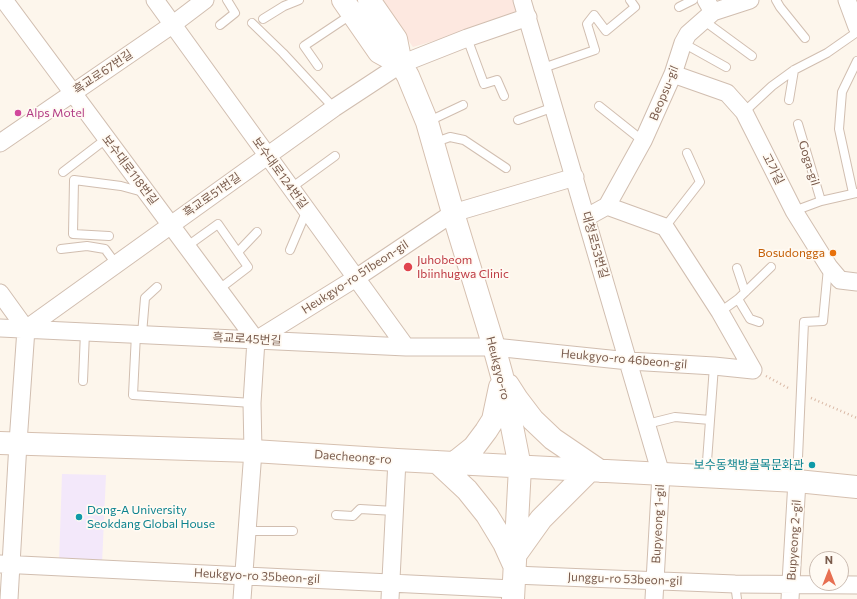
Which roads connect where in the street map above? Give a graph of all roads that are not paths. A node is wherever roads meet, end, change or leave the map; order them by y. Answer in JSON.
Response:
{"nodes":[{"id":1,"x":155,"y":0,"type":"edge"},
{"id":2,"x":205,"y":0,"type":"edge"},
{"id":3,"x":227,"y":0,"type":"edge"},
{"id":4,"x":299,"y":0,"type":"edge"},
{"id":5,"x":369,"y":0,"type":"edge"},
{"id":6,"x":522,"y":0,"type":"edge"},
{"id":7,"x":630,"y":0,"type":"edge"},
{"id":8,"x":693,"y":0,"type":"edge"},
{"id":9,"x":750,"y":0,"type":"edge"},
{"id":10,"x":776,"y":0,"type":"edge"},
{"id":11,"x":847,"y":0,"type":"edge"},
{"id":12,"x":5,"y":2,"type":"edge"},
{"id":13,"x":348,"y":7,"type":"edge"},
{"id":14,"x":679,"y":7,"type":"dead end"},
{"id":15,"x":707,"y":11,"type":"edge"},
{"id":16,"x":528,"y":17,"type":"junction"},
{"id":17,"x":263,"y":19,"type":"dead end"},
{"id":18,"x":252,"y":23,"type":"dead end"},
{"id":19,"x":172,"y":25,"type":"junction"},
{"id":20,"x":220,"y":25,"type":"dead end"},
{"id":21,"x":857,"y":27,"type":"edge"},
{"id":22,"x":857,"y":32,"type":"edge"},
{"id":23,"x":467,"y":38,"type":"junction"},
{"id":24,"x":805,"y":38,"type":"dead end"},
{"id":25,"x":683,"y":43,"type":"junction"},
{"id":26,"x":752,"y":56,"type":"dead end"},
{"id":27,"x":857,"y":61,"type":"edge"},
{"id":28,"x":401,"y":64,"type":"junction"},
{"id":29,"x":318,"y":66,"type":"dead end"},
{"id":30,"x":726,"y":67,"type":"dead end"},
{"id":31,"x":543,"y":68,"type":"junction"},
{"id":32,"x":794,"y":70,"type":"junction"},
{"id":33,"x":673,"y":74,"type":"junction"},
{"id":34,"x":72,"y":93,"type":"junction"},
{"id":35,"x":504,"y":96,"type":"dead end"},
{"id":36,"x":789,"y":100,"type":"dead end"},
{"id":37,"x":462,"y":105,"type":"dead end"},
{"id":38,"x":599,"y":106,"type":"dead end"},
{"id":39,"x":554,"y":107,"type":"junction"},
{"id":40,"x":334,"y":108,"type":"junction"},
{"id":41,"x":744,"y":112,"type":"junction"},
{"id":42,"x":518,"y":120,"type":"dead end"},
{"id":43,"x":427,"y":122,"type":"junction"},
{"id":44,"x":798,"y":124,"type":"dead end"},
{"id":45,"x":106,"y":139,"type":"junction"},
{"id":46,"x":644,"y":142,"type":"junction"},
{"id":47,"x":0,"y":143,"type":"edge"},
{"id":48,"x":433,"y":143,"type":"junction"},
{"id":49,"x":686,"y":153,"type":"dead end"},
{"id":50,"x":268,"y":156,"type":"junction"},
{"id":51,"x":335,"y":156,"type":"dead end"},
{"id":52,"x":506,"y":168,"type":"dead end"},
{"id":53,"x":63,"y":172,"type":"dead end"},
{"id":54,"x":575,"y":177,"type":"junction"},
{"id":55,"x":291,"y":188,"type":"junction"},
{"id":56,"x":146,"y":193,"type":"junction"},
{"id":57,"x":855,"y":193,"type":"edge"},
{"id":58,"x":821,"y":201,"type":"junction"},
{"id":59,"x":607,"y":206,"type":"junction"},
{"id":60,"x":307,"y":210,"type":"junction"},
{"id":61,"x":794,"y":211,"type":"junction"},
{"id":62,"x":453,"y":213,"type":"junction"},
{"id":63,"x":587,"y":217,"type":"junction"},
{"id":64,"x":170,"y":225,"type":"junction"},
{"id":65,"x":665,"y":227,"type":"junction"},
{"id":66,"x":257,"y":232,"type":"dead end"},
{"id":67,"x":109,"y":236,"type":"dead end"},
{"id":68,"x":186,"y":246,"type":"junction"},
{"id":69,"x":61,"y":250,"type":"dead end"},
{"id":70,"x":290,"y":250,"type":"dead end"},
{"id":71,"x":238,"y":252,"type":"junction"},
{"id":72,"x":116,"y":264,"type":"junction"},
{"id":73,"x":771,"y":266,"type":"dead end"},
{"id":74,"x":828,"y":266,"type":"junction"},
{"id":75,"x":737,"y":268,"type":"dead end"},
{"id":76,"x":356,"y":278,"type":"junction"},
{"id":77,"x":857,"y":282,"type":"edge"},
{"id":78,"x":157,"y":287,"type":"dead end"},
{"id":79,"x":218,"y":290,"type":"junction"},
{"id":80,"x":745,"y":292,"type":"junction"},
{"id":81,"x":0,"y":293,"type":"edge"},
{"id":82,"x":738,"y":299,"type":"junction"},
{"id":83,"x":720,"y":312,"type":"junction"},
{"id":84,"x":760,"y":322,"type":"dead end"},
{"id":85,"x":0,"y":328,"type":"edge"},
{"id":86,"x":26,"y":329,"type":"junction"},
{"id":87,"x":85,"y":332,"type":"junction"},
{"id":88,"x":139,"y":334,"type":"junction"},
{"id":89,"x":256,"y":340,"type":"junction"},
{"id":90,"x":406,"y":347,"type":"junction"},
{"id":91,"x":494,"y":347,"type":"junction"},
{"id":92,"x":629,"y":361,"type":"junction"},
{"id":93,"x":714,"y":366,"type":"junction"},
{"id":94,"x":502,"y":376,"type":"junction"},
{"id":95,"x":83,"y":381,"type":"dead end"},
{"id":96,"x":252,"y":403,"type":"junction"},
{"id":97,"x":710,"y":420,"type":"junction"},
{"id":98,"x":647,"y":424,"type":"junction"},
{"id":99,"x":9,"y":443,"type":"edge"},
{"id":100,"x":253,"y":451,"type":"junction"},
{"id":101,"x":396,"y":460,"type":"junction"},
{"id":102,"x":446,"y":462,"type":"junction"},
{"id":103,"x":520,"y":467,"type":"junction"},
{"id":104,"x":595,"y":470,"type":"junction"},
{"id":105,"x":661,"y":474,"type":"junction"},
{"id":106,"x":706,"y":475,"type":"junction"},
{"id":107,"x":797,"y":481,"type":"junction"},
{"id":108,"x":857,"y":487,"type":"edge"},
{"id":109,"x":394,"y":511,"type":"junction"},
{"id":110,"x":336,"y":515,"type":"dead end"},
{"id":111,"x":246,"y":531,"type":"junction"},
{"id":112,"x":293,"y":531,"type":"dead end"},
{"id":113,"x":6,"y":564,"type":"edge"},
{"id":114,"x":243,"y":576,"type":"junction"},
{"id":115,"x":514,"y":577,"type":"edge"},
{"id":116,"x":655,"y":581,"type":"junction"},
{"id":117,"x":857,"y":585,"type":"edge"},
{"id":118,"x":390,"y":591,"type":"edge"},
{"id":119,"x":736,"y":591,"type":"edge"},
{"id":120,"x":791,"y":592,"type":"edge"},
{"id":121,"x":9,"y":599,"type":"edge"},
{"id":122,"x":242,"y":599,"type":"edge"},
{"id":123,"x":654,"y":599,"type":"edge"}],
"edges":[{"from":1,"to":19,"type":"street","name":"보수대로124번길"},
{"from":2,"to":19,"type":"street","name":"흑교로67번길"},
{"from":3,"to":20,"type":"lane"},
{"from":4,"to":17,"type":"lane"},
{"from":5,"to":28,"type":"main road","name":"Heukgyo-ro"},
{"from":6,"to":16,"type":"street","name":"대청로53번길"},
{"from":7,"to":31,"type":"lane"},
{"from":8,"to":14,"type":"lane"},
{"from":9,"to":15,"type":"street"},
{"from":10,"to":24,"type":"lane"},
{"from":11,"to":21,"type":"street"},
{"from":12,"to":34,"type":"street","name":"보수대로118번길"},
{"from":13,"to":28,"type":"main road"},
{"from":13,"to":29,"type":"lane"},
{"from":15,"to":25,"type":"street","name":"Beopsu-gil"},
{"from":15,"to":26,"type":"lane"},
{"from":16,"to":23,"type":"street","name":"흑교로51번길"},
{"from":16,"to":31,"type":"street","name":"대청로53번길"},
{"from":18,"to":40,"type":"lane"},
{"from":19,"to":34,"type":"street","name":"흑교로67번길"},
{"from":19,"to":50,"type":"street","name":"보수대로124번길"},
{"from":22,"to":32,"type":"lane"},
{"from":23,"to":28,"type":"street","name":"흑교로51번길"},
{"from":23,"to":35,"type":"lane"},
{"from":25,"to":30,"type":"lane"},
{"from":25,"to":33,"type":"street","name":"Beopsu-gil"},
{"from":27,"to":57,"type":"lane"},
{"from":28,"to":40,"type":"street","name":"흑교로51번길"},
{"from":28,"to":43,"type":"main road","name":"Heukgyo-ro"},
{"from":31,"to":39,"type":"street","name":"대청로53번길"},
{"from":32,"to":36,"type":"lane"},
{"from":32,"to":41,"type":"lane"},
{"from":33,"to":41,"type":"street","name":"고가길"},
{"from":33,"to":46,"type":"street","name":"Beopsu-gil"},
{"from":34,"to":45,"type":"street","name":"보수대로118번길"},
{"from":34,"to":47,"type":"street","name":"흑교로67번길"},
{"from":37,"to":43,"type":"lane"},
{"from":38,"to":46,"type":"lane"},
{"from":39,"to":42,"type":"lane"},
{"from":39,"to":54,"type":"street","name":"대청로53번길"},
{"from":40,"to":50,"type":"street","name":"흑교로51번길"},
{"from":41,"to":61,"type":"street","name":"고가길"},
{"from":43,"to":48,"type":"main road","name":"Heukgyo-ro"},
{"from":44,"to":58,"type":"lane","name":"Goga-gil"},
{"from":45,"to":53,"type":"lane"},
{"from":45,"to":56,"type":"street","name":"보수대로118번길"},
{"from":46,"to":59,"type":"street","name":"Beopsu-gil"},
{"from":48,"to":52,"type":"lane"},
{"from":48,"to":62,"type":"main road","name":"Heukgyo-ro"},
{"from":49,"to":65,"type":"lane"},
{"from":50,"to":55,"type":"street","name":"보수대로124번길"},
{"from":50,"to":64,"type":"street","name":"흑교로51번길"},
{"from":51,"to":55,"type":"lane"},
{"from":54,"to":62,"type":"street","name":"Heukgyo-ro 51beon-gil"},
{"from":54,"to":63,"type":"street","name":"대청로53번길"},
{"from":55,"to":60,"type":"street","name":"보수대로124번길"},
{"from":56,"to":64,"type":"street","name":"보수대로118번길"},
{"from":56,"to":67,"type":"lane"},
{"from":57,"to":58,"type":"lane","name":"Goga-gil"},
{"from":58,"to":61,"type":"lane","name":"Goga-gil"},
{"from":59,"to":63,"type":"street"},
{"from":59,"to":65,"type":"street"},
{"from":60,"to":70,"type":"lane"},
{"from":60,"to":76,"type":"street","name":"보수대로124번길"},
{"from":61,"to":74,"type":"street","name":"고가길"},
{"from":62,"to":76,"type":"street","name":"Heukgyo-ro 51beon-gil"},
{"from":62,"to":91,"type":"main road","name":"Heukgyo-ro"},
{"from":63,"to":92,"type":"street","name":"대청로53번길"},
{"from":64,"to":68,"type":"street","name":"보수대로118번길"},
{"from":64,"to":72,"type":"street","name":"흑교로51번길"},
{"from":65,"to":83,"type":"street"},
{"from":66,"to":71,"type":"lane"},
{"from":68,"to":71,"type":"lane"},
{"from":68,"to":79,"type":"street","name":"보수대로118번길"},
{"from":69,"to":72,"type":"lane"},
{"from":71,"to":79,"type":"lane"},
{"from":72,"to":86,"type":"street","name":"흑교로51번길"},
{"from":73,"to":80,"type":"lane"},
{"from":74,"to":77,"type":"street","name":"고가길"},
{"from":74,"to":107,"type":"lane"},
{"from":75,"to":80,"type":"lane"},
{"from":76,"to":89,"type":"street","name":"Heukgyo-ro 51beon-gil"},
{"from":76,"to":90,"type":"street","name":"보수대로124번길"},
{"from":78,"to":88,"type":"lane"},
{"from":79,"to":89,"type":"street","name":"보수대로118번길"},
{"from":80,"to":82,"type":"lane"},
{"from":81,"to":86,"type":"street"},
{"from":82,"to":83,"type":"lane"},
{"from":82,"to":84,"type":"lane"},
{"from":83,"to":93,"type":"street","name":"Heukgyo-ro 46beon-gil"},
{"from":85,"to":86,"type":"street","name":"흑교로45번길"},
{"from":86,"to":87,"type":"street","name":"흑교로45번길"},
{"from":86,"to":99,"type":"street"},
{"from":87,"to":88,"type":"street","name":"흑교로45번길"},
{"from":87,"to":95,"type":"lane"},
{"from":88,"to":89,"type":"street","name":"흑교로45번길"},
{"from":88,"to":96,"type":"lane"},
{"from":89,"to":90,"type":"street","name":"흑교로45번길"},
{"from":89,"to":96,"type":"street"},
{"from":90,"to":91,"type":"street","name":"흑교로45번길"},
{"from":91,"to":92,"type":"street","name":"Heukgyo-ro 46beon-gil"},
{"from":91,"to":94,"type":"main road","name":"Heukgyo-ro"},
{"from":92,"to":93,"type":"street","name":"Heukgyo-ro 46beon-gil"},
{"from":92,"to":98,"type":"street","name":"대청로53번길"},
{"from":93,"to":97,"type":"lane"},
{"from":94,"to":102,"type":"main road"},
{"from":94,"to":103,"type":"main road","name":"Heukgyo-ro"},
{"from":94,"to":104,"type":"main road"},
{"from":96,"to":100,"type":"street"},
{"from":97,"to":98,"type":"lane"},
{"from":97,"to":106,"type":"lane"},
{"from":98,"to":105,"type":"street","name":"대청로53번길"},
{"from":99,"to":100,"type":"main road","name":"Daecheong-ro"},
{"from":99,"to":113,"type":"street"},
{"from":100,"to":101,"type":"main road","name":"Daecheong-ro"},
{"from":100,"to":111,"type":"street"},
{"from":101,"to":102,"type":"main road","name":"Daecheong-ro"},
{"from":101,"to":109,"type":"street"},
{"from":102,"to":103,"type":"main road","name":"Daecheong-ro"},
{"from":102,"to":115,"type":"main road"},
{"from":103,"to":104,"type":"main road","name":"Daecheong-ro"},
{"from":103,"to":115,"type":"main road","name":"Heukgyo-ro"},
{"from":104,"to":105,"type":"main road","name":"Daecheong-ro"},
{"from":104,"to":115,"type":"main road"},
{"from":105,"to":106,"type":"main road","name":"Daecheong-ro"},
{"from":105,"to":116,"type":"street","name":"Bupyeong 1-gil"},
{"from":106,"to":107,"type":"main road","name":"Daecheong-ro"},
{"from":107,"to":108,"type":"main road","name":"Daecheong-ro"},
{"from":107,"to":120,"type":"street","name":"Bupyeong 2-gil"},
{"from":109,"to":110,"type":"lane"},
{"from":109,"to":118,"type":"street"},
{"from":111,"to":112,"type":"lane"},
{"from":111,"to":114,"type":"street"},
{"from":113,"to":114,"type":"street","name":"Heukgyo-ro 35beon-gil"},
{"from":113,"to":121,"type":"street"},
{"from":114,"to":118,"type":"street","name":"Heukgyo-ro 35beon-gil"},
{"from":114,"to":122,"type":"street"},
{"from":115,"to":116,"type":"street","name":"Junggu-ro 53beon-gil"},
{"from":115,"to":118,"type":"street","name":"Heukgyo-ro 35beon-gil"},
{"from":116,"to":119,"type":"street","name":"Junggu-ro 53beon-gil"},
{"from":116,"to":123,"type":"street","name":"Bupyeong 1-gil"},
{"from":117,"to":120,"type":"street","name":"Junggu-ro 53beon-gil"},
{"from":119,"to":120,"type":"street","name":"Junggu-ro 53beon-gil"}]}
